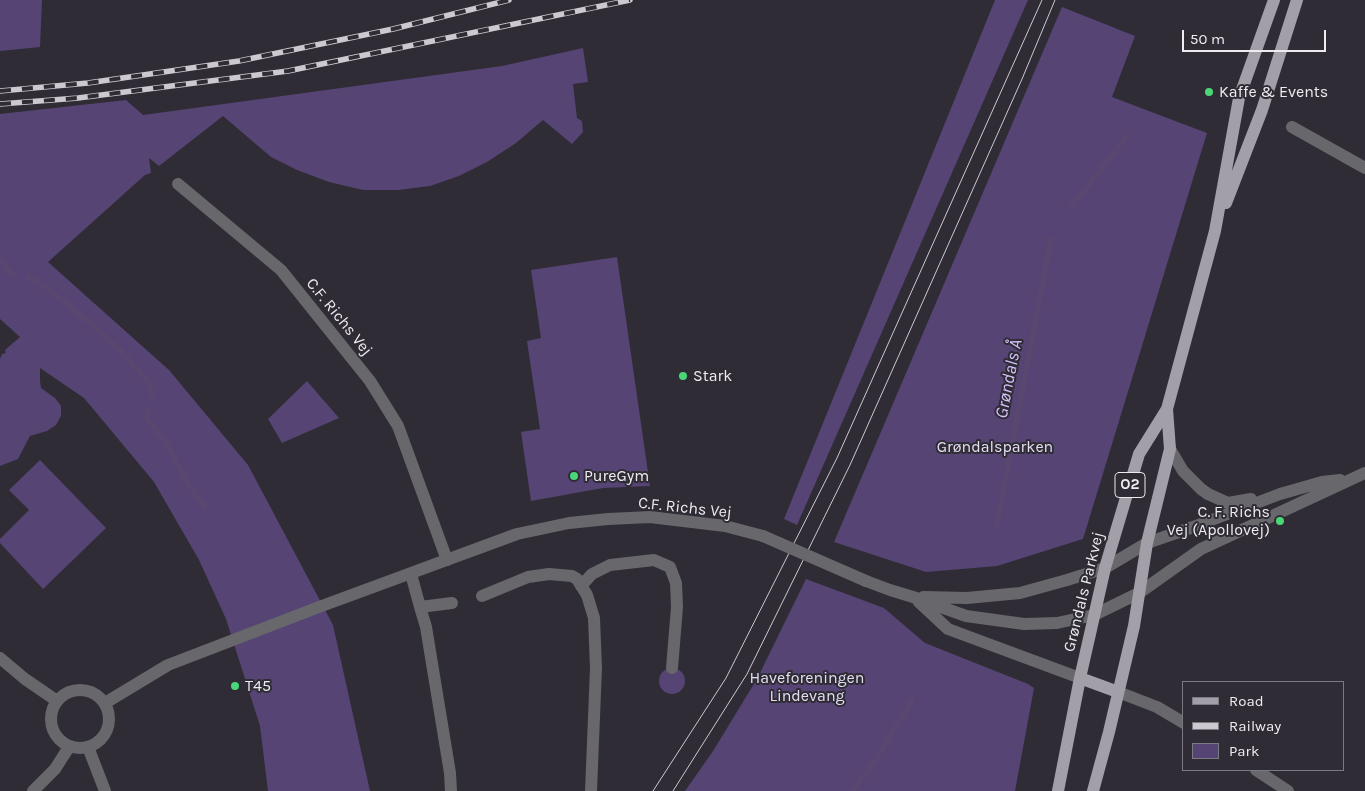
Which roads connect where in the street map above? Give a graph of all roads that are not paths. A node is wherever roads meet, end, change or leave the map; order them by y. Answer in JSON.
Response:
{"nodes":[{"id":1,"x":1297,"y":0,"type":"edge"},
{"id":2,"x":1272,"y":3,"type":"edge"},
{"id":3,"x":1292,"y":14,"type":"junction"},
{"id":4,"x":1292,"y":127,"type":"dead end"},
{"id":5,"x":1365,"y":168,"type":"edge"},
{"id":6,"x":178,"y":184,"type":"dead end"},
{"id":7,"x":1215,"y":231,"type":"junction"},
{"id":8,"x":1167,"y":409,"type":"junction"},
{"id":9,"x":1170,"y":449,"type":"junction"},
{"id":10,"x":1365,"y":473,"type":"edge"},
{"id":11,"x":1352,"y":478,"type":"junction"},
{"id":12,"x":1280,"y":494,"type":"junction"},
{"id":13,"x":1147,"y":543,"type":"junction"},
{"id":14,"x":447,"y":560,"type":"junction"},
{"id":15,"x":1105,"y":568,"type":"junction"},
{"id":16,"x":410,"y":574,"type":"junction"},
{"id":17,"x":581,"y":586,"type":"junction"},
{"id":18,"x":1139,"y":593,"type":"junction"},
{"id":19,"x":482,"y":596,"type":"dead end"},
{"id":20,"x":913,"y":597,"type":"junction"},
{"id":21,"x":452,"y":604,"type":"dead end"},
{"id":22,"x":420,"y":607,"type":"junction"},
{"id":23,"x":1094,"y":615,"type":"junction"},
{"id":24,"x":0,"y":658,"type":"edge"},
{"id":25,"x":672,"y":668,"type":"dead end"},
{"id":26,"x":1080,"y":678,"type":"junction"},
{"id":27,"x":1118,"y":692,"type":"junction"},
{"id":28,"x":57,"y":701,"type":"junction"},
{"id":29,"x":105,"y":703,"type":"junction"},
{"id":30,"x":1180,"y":721,"type":"edge"},
{"id":31,"x":69,"y":747,"type":"junction"},
{"id":32,"x":88,"y":748,"type":"junction"},
{"id":33,"x":1258,"y":771,"type":"edge"},
{"id":34,"x":33,"y":791,"type":"edge"},
{"id":35,"x":105,"y":791,"type":"edge"},
{"id":36,"x":451,"y":791,"type":"edge"},
{"id":37,"x":591,"y":791,"type":"edge"},
{"id":38,"x":1058,"y":791,"type":"edge"},
{"id":39,"x":1093,"y":791,"type":"edge"},
{"id":40,"x":1288,"y":791,"type":"edge"}],
"edges":[{"from":1,"to":3,"type":"main road","name":"Grøndals Parkvej","number":"O2"},
{"from":2,"to":3,"type":"main road"},
{"from":2,"to":7,"type":"main road","name":"Grøndals Parkvej","number":"O2"},
{"from":3,"to":7,"type":"main road","name":"Grøndals Parkvej","number":"O2"},
{"from":4,"to":5,"type":"street"},
{"from":6,"to":14,"type":"street","name":"C.F. Richs Vej"},
{"from":7,"to":8,"type":"main road","name":"Grøndals Parkvej","number":"O2"},
{"from":8,"to":9,"type":"main road","name":"Grøndals Parkvej","number":"O2"},
{"from":8,"to":15,"type":"main road","name":"Grøndals Parkvej","number":"O2"},
{"from":9,"to":12,"type":"street"},
{"from":9,"to":13,"type":"main road","name":"Grøndals Parkvej","number":"O2"},
{"from":10,"to":11,"type":"street"},
{"from":11,"to":12,"type":"street"},
{"from":11,"to":18,"type":"street","name":"C.F. Richs Vej"},
{"from":12,"to":13,"type":"street","name":"C.F. Richs Vej"},
{"from":13,"to":15,"type":"street","name":"C.F. Richs Vej"},
{"from":13,"to":18,"type":"main road","name":"Grøndals Parkvej","number":"O2"},
{"from":14,"to":16,"type":"street","name":"C.F. Richs Vej"},
{"from":14,"to":20,"type":"street","name":"C.F. Richs Vej","bridge":true},
{"from":15,"to":20,"type":"street","name":"C.F. Richs Vej"},
{"from":15,"to":23,"type":"main road","name":"Grøndals Parkvej","number":"O2"},
{"from":16,"to":22,"type":"street"},
{"from":16,"to":29,"type":"street","name":"C.F. Richs Vej"},
{"from":17,"to":19,"type":"street"},
{"from":17,"to":25,"type":"street"},
{"from":17,"to":37,"type":"street"},
{"from":18,"to":23,"type":"street","name":"C.F. Richs Vej"},
{"from":18,"to":27,"type":"main road","name":"Grøndals Parkvej","number":"O2"},
{"from":20,"to":23,"type":"street","name":"C.F. Richs Vej"},
{"from":20,"to":26,"type":"street","name":"C.F. Richs Vej"},
{"from":21,"to":22,"type":"street"},
{"from":22,"to":36,"type":"street"},
{"from":23,"to":26,"type":"main road","name":"Grøndals Parkvej","number":"O2"},
{"from":24,"to":28,"type":"street"},
{"from":26,"to":27,"type":"main road"},
{"from":26,"to":38,"type":"main road","name":"Grøndals Parkvej","number":"O2"},
{"from":27,"to":30,"type":"street"},
{"from":27,"to":39,"type":"main road","name":"Grøndals Parkvej","number":"O2"},
{"from":28,"to":29,"type":"street"},
{"from":28,"to":31,"type":"street"},
{"from":29,"to":32,"type":"street"},
{"from":31,"to":32,"type":"street"},
{"from":31,"to":34,"type":"street"},
{"from":32,"to":35,"type":"street"},
{"from":33,"to":40,"type":"street"}]}
